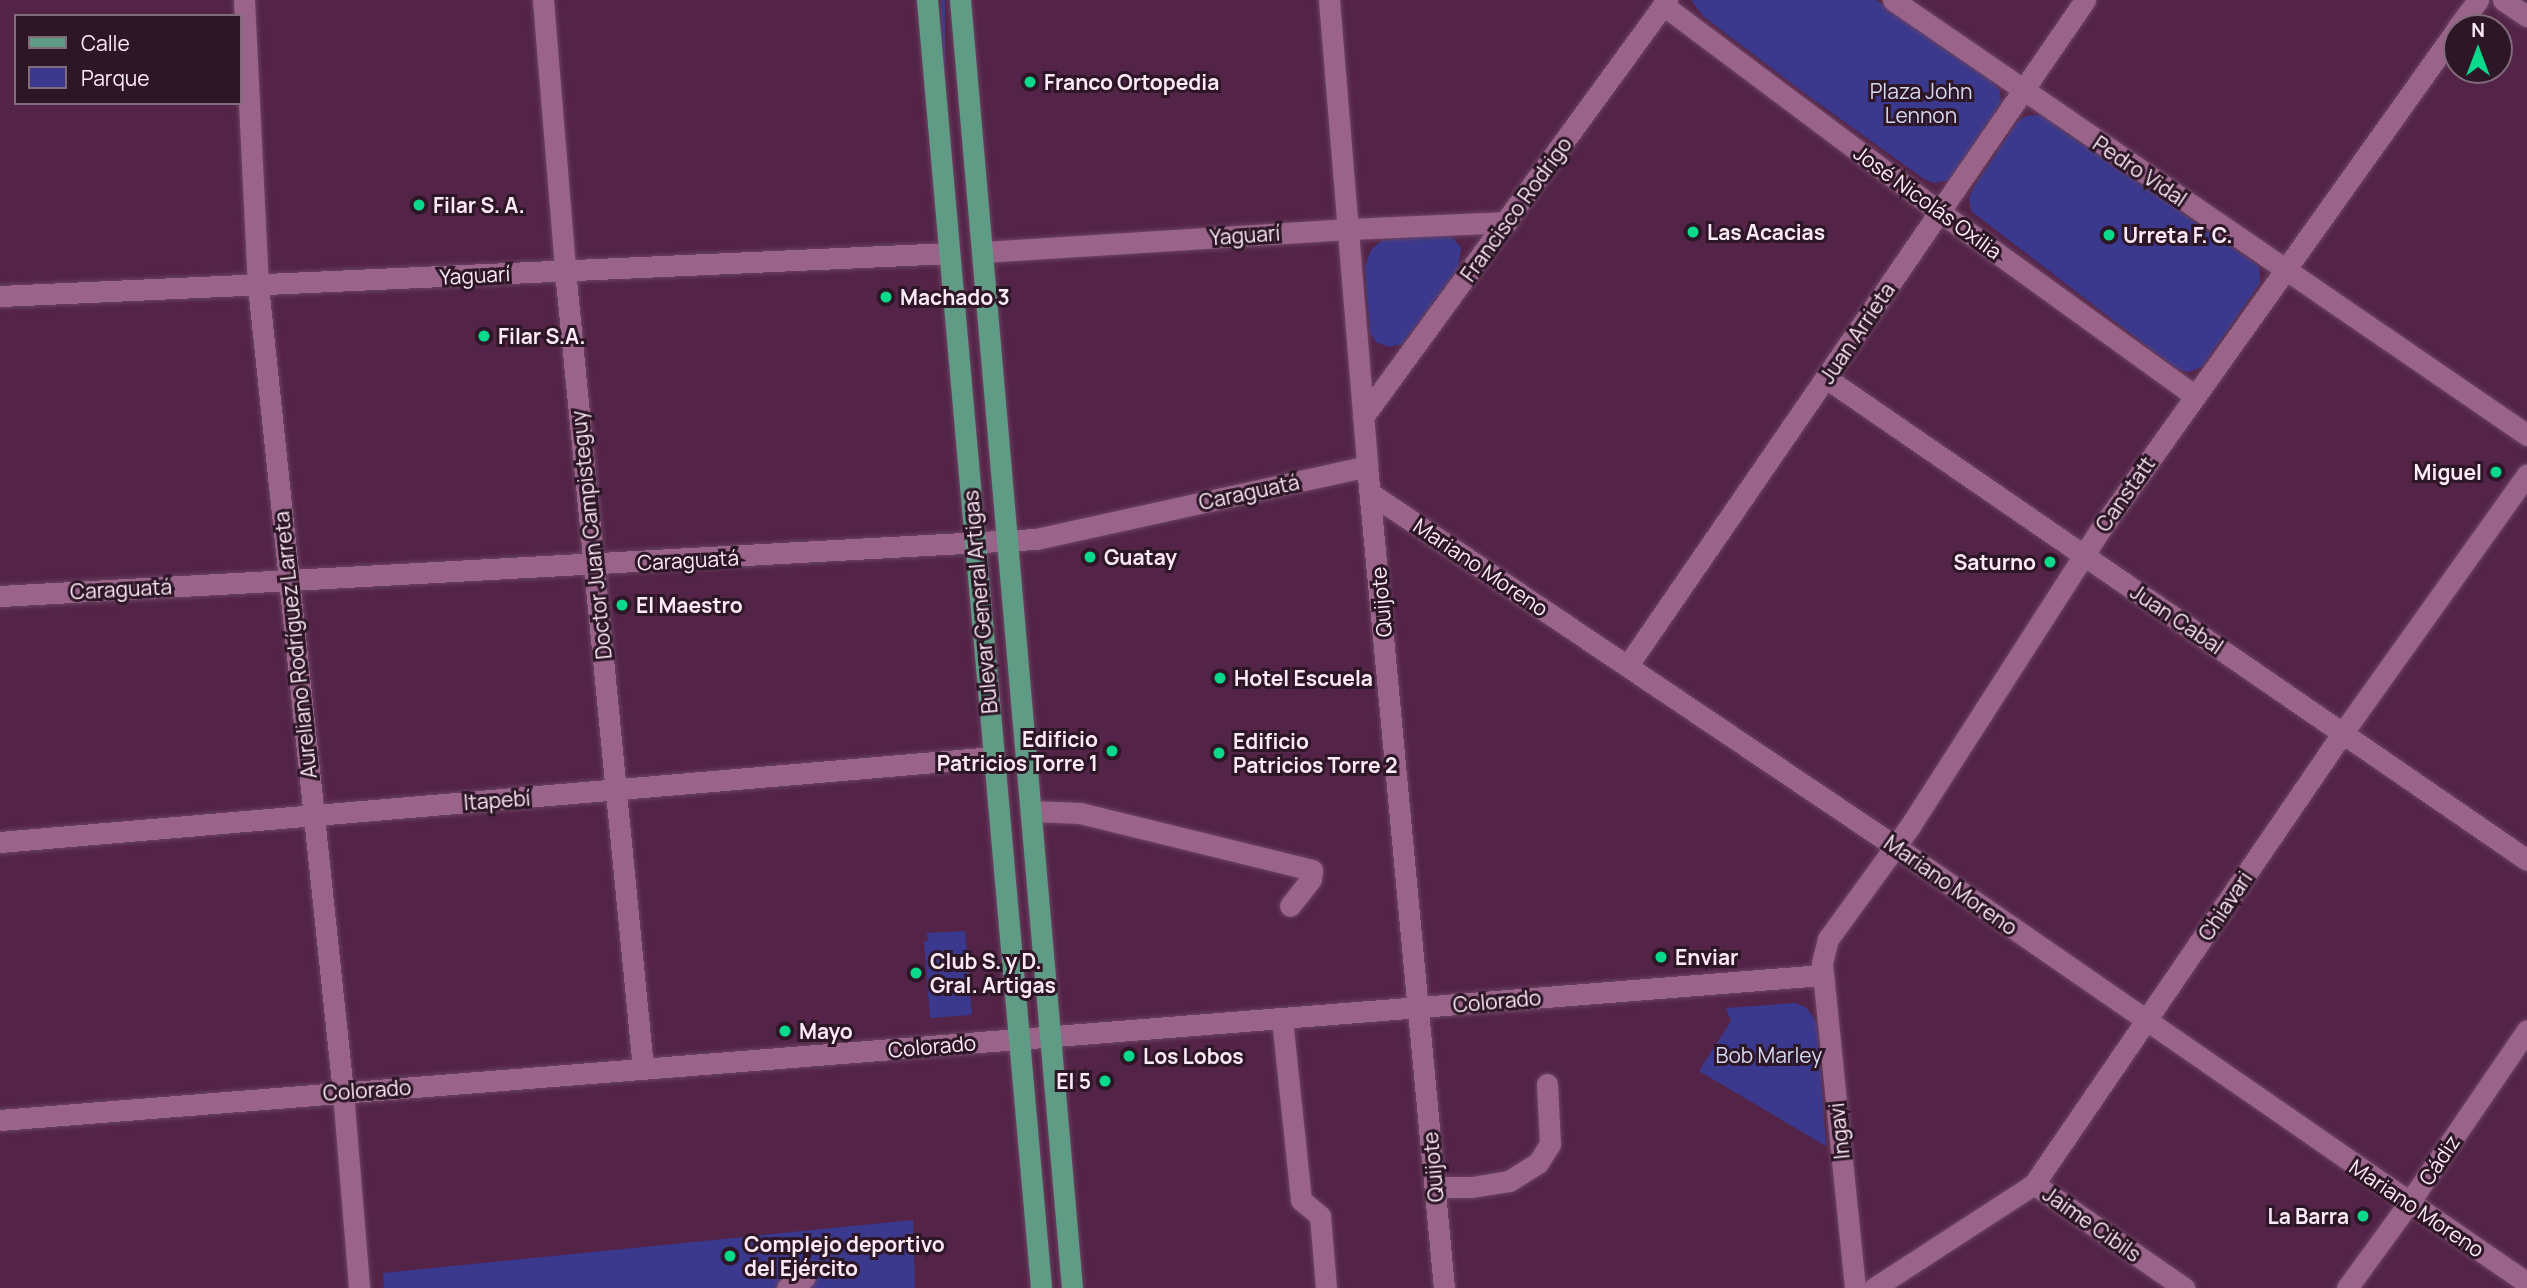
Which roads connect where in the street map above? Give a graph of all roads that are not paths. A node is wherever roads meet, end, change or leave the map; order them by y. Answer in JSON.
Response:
{"nodes":[{"id":1,"x":244,"y":0,"type":"edge"},
{"id":2,"x":543,"y":0,"type":"edge"},
{"id":3,"x":927,"y":0,"type":"edge"},
{"id":4,"x":960,"y":0,"type":"edge"},
{"id":5,"x":1329,"y":0,"type":"edge"},
{"id":6,"x":1893,"y":0,"type":"edge"},
{"id":7,"x":2085,"y":0,"type":"edge"},
{"id":8,"x":2503,"y":0,"type":"edge"},
{"id":9,"x":1665,"y":3,"type":"edge"},
{"id":10,"x":2527,"y":16,"type":"edge"},
{"id":11,"x":2443,"y":48,"type":"edge"},
{"id":12,"x":2023,"y":90,"type":"junction"},
{"id":13,"x":1940,"y":212,"type":"junction"},
{"id":14,"x":1507,"y":222,"type":"junction"},
{"id":15,"x":1349,"y":229,"type":"junction"},
{"id":16,"x":983,"y":252,"type":"junction"},
{"id":17,"x":949,"y":253,"type":"junction"},
{"id":18,"x":2286,"y":269,"type":"junction"},
{"id":19,"x":565,"y":270,"type":"junction"},
{"id":20,"x":258,"y":286,"type":"junction"},
{"id":21,"x":0,"y":296,"type":"edge"},
{"id":22,"x":1826,"y":378,"type":"junction"},
{"id":23,"x":2194,"y":395,"type":"junction"},
{"id":24,"x":1363,"y":417,"type":"junction"},
{"id":25,"x":2527,"y":435,"type":"edge"},
{"id":26,"x":1367,"y":466,"type":"junction"},
{"id":27,"x":2527,"y":474,"type":"edge"},
{"id":28,"x":1370,"y":493,"type":"junction"},
{"id":29,"x":1006,"y":542,"type":"junction"},
{"id":30,"x":975,"y":543,"type":"junction"},
{"id":31,"x":2084,"y":556,"type":"junction"},
{"id":32,"x":593,"y":565,"type":"junction"},
{"id":33,"x":289,"y":580,"type":"junction"},
{"id":34,"x":0,"y":596,"type":"edge"},
{"id":35,"x":1628,"y":665,"type":"junction"},
{"id":36,"x":2344,"y":732,"type":"junction"},
{"id":37,"x":994,"y":757,"type":"junction"},
{"id":38,"x":617,"y":791,"type":"junction"},
{"id":39,"x":1031,"y":811,"type":"junction"},
{"id":40,"x":311,"y":814,"type":"junction"},
{"id":41,"x":0,"y":842,"type":"edge"},
{"id":42,"x":1896,"y":847,"type":"junction"},
{"id":43,"x":2527,"y":860,"type":"edge"},
{"id":44,"x":1290,"y":906,"type":"dead end"},
{"id":45,"x":1822,"y":975,"type":"junction"},
{"id":46,"x":1419,"y":1007,"type":"junction"},
{"id":47,"x":1282,"y":1019,"type":"junction"},
{"id":48,"x":2147,"y":1020,"type":"junction"},
{"id":49,"x":2527,"y":1030,"type":"edge"},
{"id":50,"x":1049,"y":1037,"type":"junction"},
{"id":51,"x":1019,"y":1039,"type":"junction"},
{"id":52,"x":643,"y":1069,"type":"junction"},
{"id":53,"x":1547,"y":1084,"type":"dead end"},
{"id":54,"x":343,"y":1092,"type":"junction"},
{"id":55,"x":0,"y":1120,"type":"edge"},
{"id":56,"x":2034,"y":1184,"type":"junction"},
{"id":57,"x":1435,"y":1186,"type":"junction"},
{"id":58,"x":2409,"y":1203,"type":"junction"},
{"id":59,"x":2527,"y":1283,"type":"edge"},
{"id":60,"x":359,"y":1288,"type":"edge"},
{"id":61,"x":1041,"y":1288,"type":"edge"},
{"id":62,"x":1072,"y":1288,"type":"edge"},
{"id":63,"x":1326,"y":1288,"type":"edge"},
{"id":64,"x":1444,"y":1288,"type":"edge"},
{"id":65,"x":1854,"y":1288,"type":"edge"},
{"id":66,"x":1874,"y":1288,"type":"edge"},
{"id":67,"x":2184,"y":1288,"type":"edge"},
{"id":68,"x":2347,"y":1288,"type":"edge"}],
"edges":[{"from":1,"to":20,"type":"street","name":"Aureliano Rodríguez Larreta"},
{"from":2,"to":19,"type":"street","name":"Doctor Juan Campisteguy"},
{"from":3,"to":17,"type":"main road","name":"Bulevar General Artigas"},
{"from":4,"to":16,"type":"main road","name":"Bulevar General Artigas"},
{"from":5,"to":15,"type":"street","name":"Quijote"},
{"from":6,"to":12,"type":"street","name":"Pedro Vidal"},
{"from":7,"to":12,"type":"street","name":"Juan Arrieta"},
{"from":8,"to":10,"type":"street"},
{"from":9,"to":13,"type":"street","name":"José Nicolás Oxilia"},
{"from":9,"to":14,"type":"street","name":"Francisco Rodrigo"},
{"from":11,"to":18,"type":"street","name":"Canstatt"},
{"from":12,"to":13,"type":"street","name":"Juan Arrieta"},
{"from":12,"to":18,"type":"street","name":"Pedro Vidal"},
{"from":13,"to":22,"type":"street","name":"Juan Arrieta"},
{"from":13,"to":23,"type":"street","name":"José Nicolás Oxilia"},
{"from":14,"to":15,"type":"street","name":"Yaguarí"},
{"from":14,"to":24,"type":"street","name":"Francisco Rodrigo"},
{"from":15,"to":16,"type":"street","name":"Yaguarí"},
{"from":15,"to":24,"type":"street","name":"Quijote"},
{"from":16,"to":29,"type":"main road","name":"Bulevar General Artigas"},
{"from":17,"to":19,"type":"street","name":"Yaguarí"},
{"from":17,"to":30,"type":"main road","name":"Bulevar General Artigas"},
{"from":18,"to":23,"type":"street","name":"Canstatt"},
{"from":18,"to":25,"type":"street","name":"Pedro Vidal"},
{"from":19,"to":20,"type":"street","name":"Yaguarí"},
{"from":19,"to":32,"type":"street","name":"Doctor Juan Campisteguy"},
{"from":20,"to":21,"type":"street","name":"Yaguarí"},
{"from":20,"to":33,"type":"street","name":"Aureliano Rodríguez Larreta"},
{"from":22,"to":31,"type":"street","name":"Juan Cabal"},
{"from":22,"to":35,"type":"street","name":"Juan Arrieta"},
{"from":23,"to":31,"type":"street","name":"Canstatt"},
{"from":24,"to":26,"type":"street","name":"Quijote"},
{"from":26,"to":28,"type":"street","name":"Quijote"},
{"from":26,"to":29,"type":"street","name":"Caraguatá"},
{"from":27,"to":36,"type":"street","name":"Chiavari"},
{"from":28,"to":35,"type":"street","name":"Mariano Moreno"},
{"from":28,"to":46,"type":"street","name":"Quijote"},
{"from":29,"to":30,"type":"street","name":"Caraguatá"},
{"from":29,"to":39,"type":"main road","name":"Bulevar General Artigas"},
{"from":30,"to":32,"type":"street","name":"Caraguatá"},
{"from":30,"to":37,"type":"main road","name":"Bulevar General Artigas"},
{"from":31,"to":36,"type":"street","name":"Juan Cabal"},
{"from":31,"to":42,"type":"street","name":"Canstatt"},
{"from":32,"to":33,"type":"street","name":"Caraguatá"},
{"from":32,"to":38,"type":"street","name":"Doctor Juan Campisteguy"},
{"from":33,"to":34,"type":"street","name":"Caraguatá"},
{"from":33,"to":40,"type":"street","name":"Aureliano Rodríguez Larreta"},
{"from":35,"to":42,"type":"street","name":"Mariano Moreno"},
{"from":36,"to":43,"type":"street","name":"Juan Cabal"},
{"from":36,"to":48,"type":"street","name":"Chiavari"},
{"from":37,"to":38,"type":"street","name":"Itapebí"},
{"from":37,"to":51,"type":"main road","name":"Bulevar General Artigas"},
{"from":38,"to":40,"type":"street","name":"Itapebí"},
{"from":38,"to":52,"type":"street","name":"Doctor Juan Campisteguy"},
{"from":39,"to":44,"type":"street"},
{"from":39,"to":50,"type":"main road","name":"Bulevar General Artigas"},
{"from":40,"to":41,"type":"street","name":"Itapebí"},
{"from":40,"to":54,"type":"street","name":"Aureliano Rodríguez Larreta"},
{"from":42,"to":45,"type":"street","name":"Canstatt"},
{"from":42,"to":48,"type":"street","name":"Mariano Moreno"},
{"from":45,"to":46,"type":"street","name":"Colorado"},
{"from":45,"to":65,"type":"street","name":"Ingavi"},
{"from":46,"to":47,"type":"street","name":"Colorado"},
{"from":46,"to":57,"type":"street","name":"Quijote"},
{"from":47,"to":50,"type":"street","name":"Colorado"},
{"from":47,"to":63,"type":"street"},
{"from":48,"to":56,"type":"street","name":"Chiavari"},
{"from":48,"to":58,"type":"street","name":"Mariano Moreno"},
{"from":49,"to":58,"type":"street","name":"Cádiz"},
{"from":50,"to":51,"type":"street","name":"Colorado"},
{"from":50,"to":62,"type":"main road","name":"Bulevar General Artigas"},
{"from":51,"to":52,"type":"street","name":"Colorado"},
{"from":51,"to":61,"type":"main road","name":"Bulevar General Artigas"},
{"from":52,"to":54,"type":"street","name":"Colorado"},
{"from":53,"to":57,"type":"street"},
{"from":54,"to":55,"type":"street","name":"Colorado"},
{"from":54,"to":60,"type":"street","name":"Aureliano Rodríguez Larreta"},
{"from":56,"to":66,"type":"street","name":"Chiavari"},
{"from":56,"to":67,"type":"street","name":"Jaime Cibils"},
{"from":57,"to":64,"type":"street","name":"Quijote"},
{"from":58,"to":59,"type":"street","name":"Mariano Moreno"},
{"from":58,"to":68,"type":"street","name":"Cádiz"}]}
